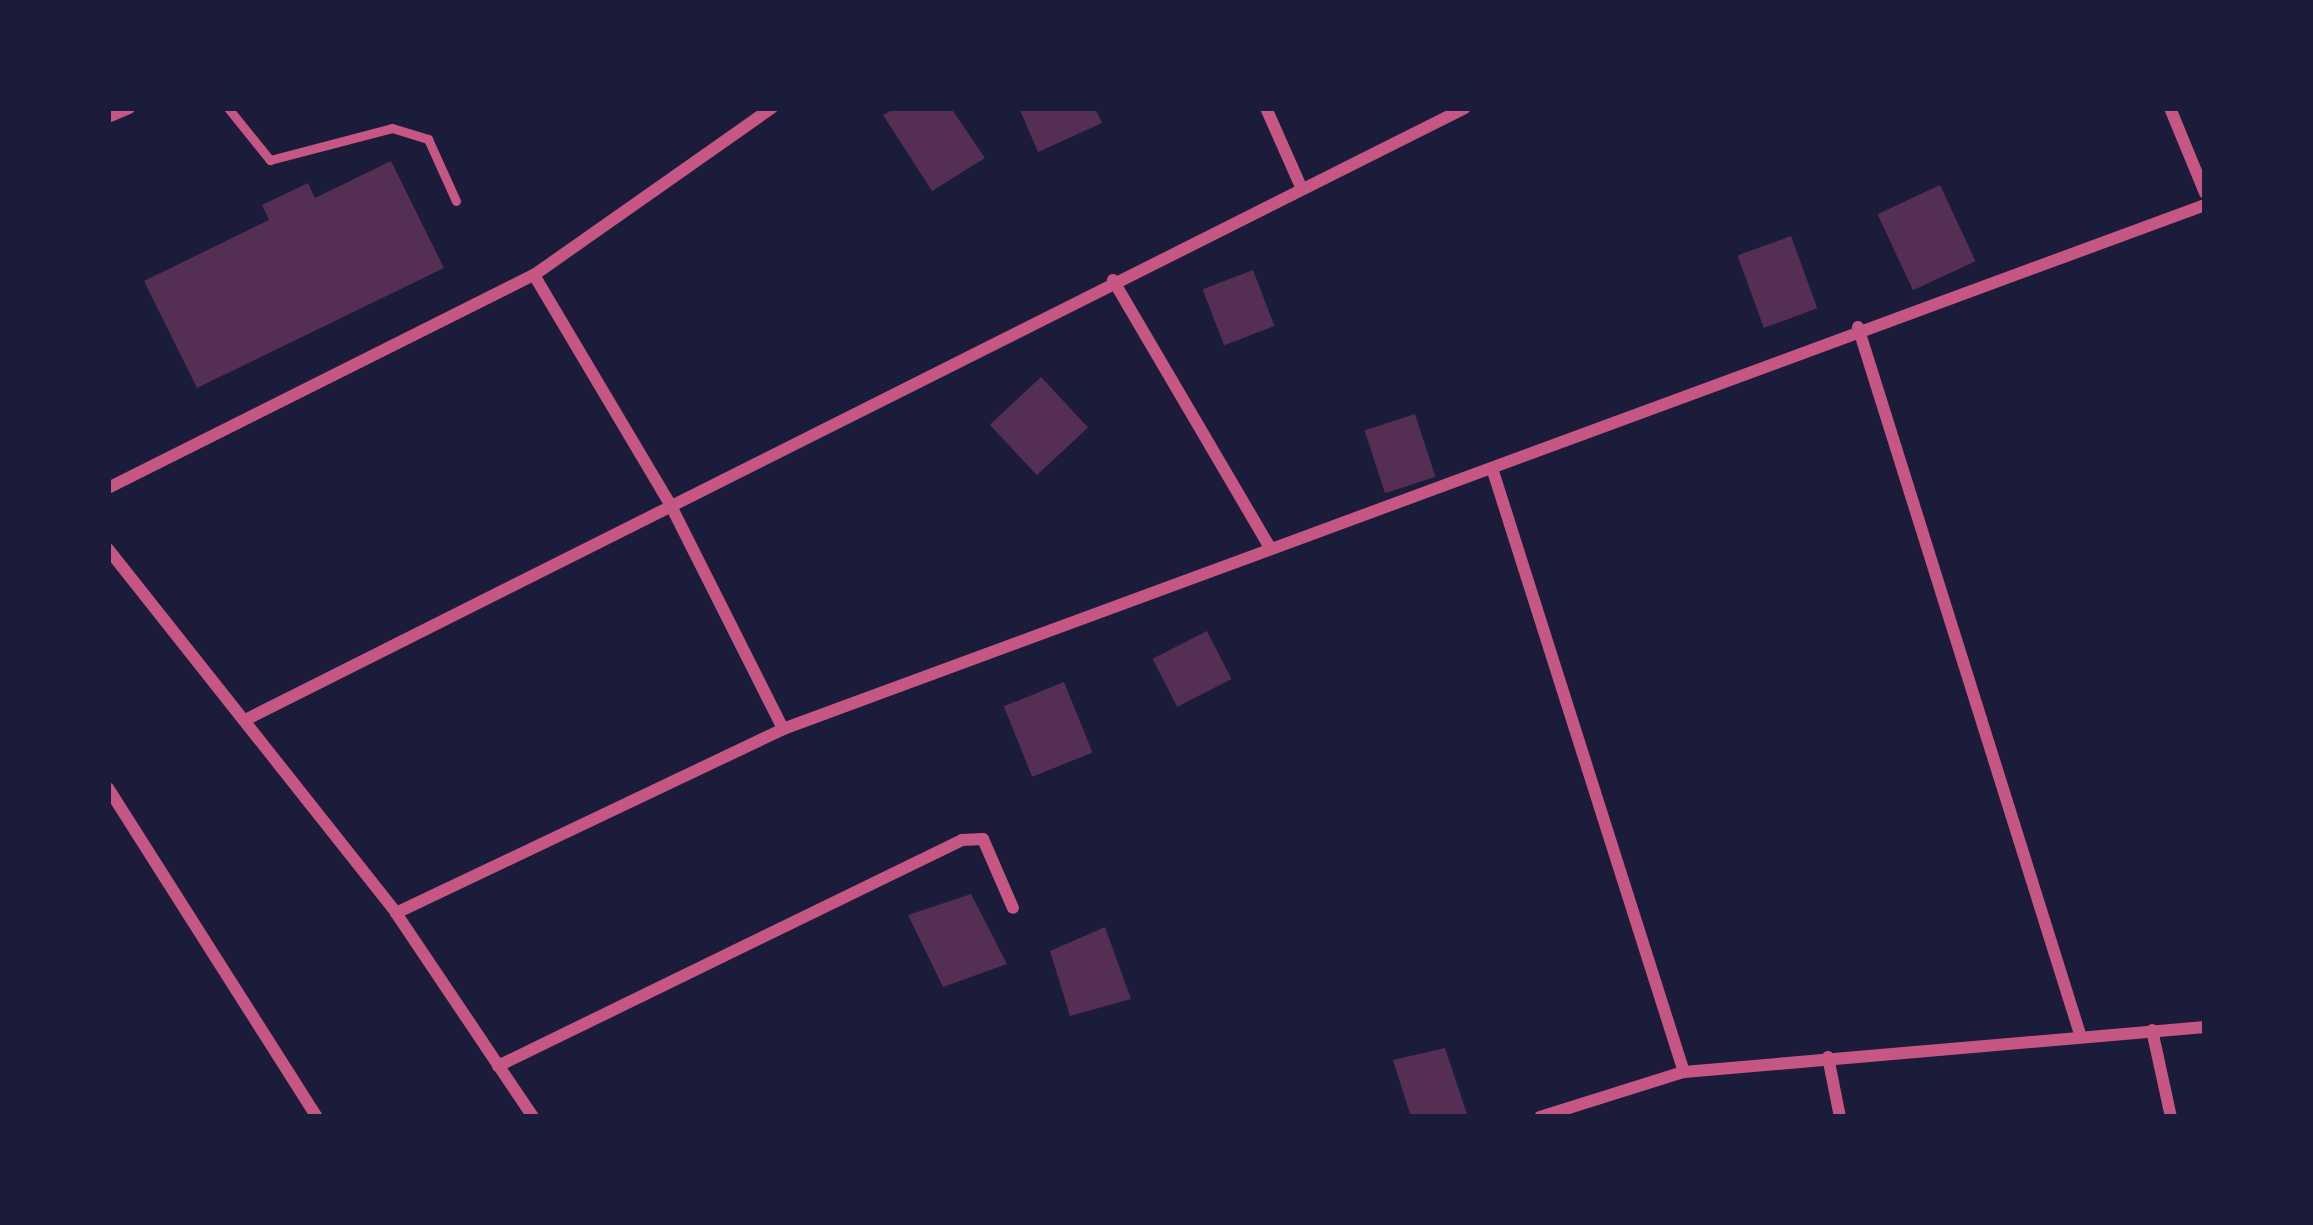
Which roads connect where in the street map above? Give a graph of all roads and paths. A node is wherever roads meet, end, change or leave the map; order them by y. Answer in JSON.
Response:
{"nodes":[{"id":1,"x":129,"y":108,"type":"edge"},
{"id":2,"x":228,"y":108,"type":"edge"},
{"id":3,"x":772,"y":108,"type":"edge"},
{"id":4,"x":1266,"y":108,"type":"edge"},
{"id":5,"x":1465,"y":108,"type":"edge"},
{"id":6,"x":2170,"y":108,"type":"edge"},
{"id":7,"x":108,"y":117,"type":"edge"},
{"id":8,"x":1301,"y":188,"type":"junction"},
{"id":9,"x":2205,"y":193,"type":"edge"},
{"id":10,"x":456,"y":201,"type":"dead end"},
{"id":11,"x":2205,"y":205,"type":"edge"},
{"id":12,"x":534,"y":275,"type":"junction"},
{"id":13,"x":1113,"y":280,"type":"junction"},
{"id":14,"x":1858,"y":327,"type":"junction"},
{"id":15,"x":1492,"y":468,"type":"junction"},
{"id":16,"x":108,"y":488,"type":"edge"},
{"id":17,"x":669,"y":502,"type":"junction"},
{"id":18,"x":108,"y":549,"type":"edge"},
{"id":19,"x":1271,"y":549,"type":"junction"},
{"id":20,"x":249,"y":718,"type":"junction"},
{"id":21,"x":782,"y":729,"type":"junction"},
{"id":22,"x":108,"y":788,"type":"edge"},
{"id":23,"x":1013,"y":908,"type":"dead end"},
{"id":24,"x":396,"y":913,"type":"junction"},
{"id":25,"x":2205,"y":1028,"type":"edge"},
{"id":26,"x":2152,"y":1030,"type":"junction"},
{"id":27,"x":2080,"y":1034,"type":"junction"},
{"id":28,"x":1828,"y":1058,"type":"junction"},
{"id":29,"x":498,"y":1066,"type":"junction"},
{"id":30,"x":1684,"y":1072,"type":"junction"},
{"id":31,"x":316,"y":1117,"type":"edge"},
{"id":32,"x":532,"y":1117,"type":"edge"},
{"id":33,"x":1540,"y":1117,"type":"edge"},
{"id":34,"x":1840,"y":1117,"type":"edge"},
{"id":35,"x":2171,"y":1117,"type":"edge"}],
"edges":[{"from":1,"to":7,"type":"street"},
{"from":2,"to":10,"type":"lane"},
{"from":3,"to":12,"type":"street"},
{"from":4,"to":8,"type":"street"},
{"from":5,"to":8,"type":"street"},
{"from":6,"to":9,"type":"street"},
{"from":8,"to":13,"type":"street"},
{"from":11,"to":14,"type":"street"},
{"from":12,"to":16,"type":"street"},
{"from":12,"to":17,"type":"street"},
{"from":13,"to":17,"type":"street"},
{"from":13,"to":19,"type":"street"},
{"from":14,"to":15,"type":"street"},
{"from":14,"to":27,"type":"street"},
{"from":15,"to":19,"type":"street"},
{"from":15,"to":30,"type":"street"},
{"from":17,"to":20,"type":"street"},
{"from":17,"to":21,"type":"street"},
{"from":18,"to":20,"type":"street"},
{"from":19,"to":21,"type":"street"},
{"from":20,"to":24,"type":"street"},
{"from":21,"to":24,"type":"street"},
{"from":22,"to":31,"type":"street"},
{"from":23,"to":29,"type":"street"},
{"from":24,"to":29,"type":"street"},
{"from":25,"to":26,"type":"street"},
{"from":26,"to":27,"type":"street"},
{"from":26,"to":35,"type":"street"},
{"from":27,"to":28,"type":"street"},
{"from":28,"to":30,"type":"street"},
{"from":28,"to":34,"type":"street"},
{"from":29,"to":32,"type":"street"},
{"from":30,"to":33,"type":"street"}]}
